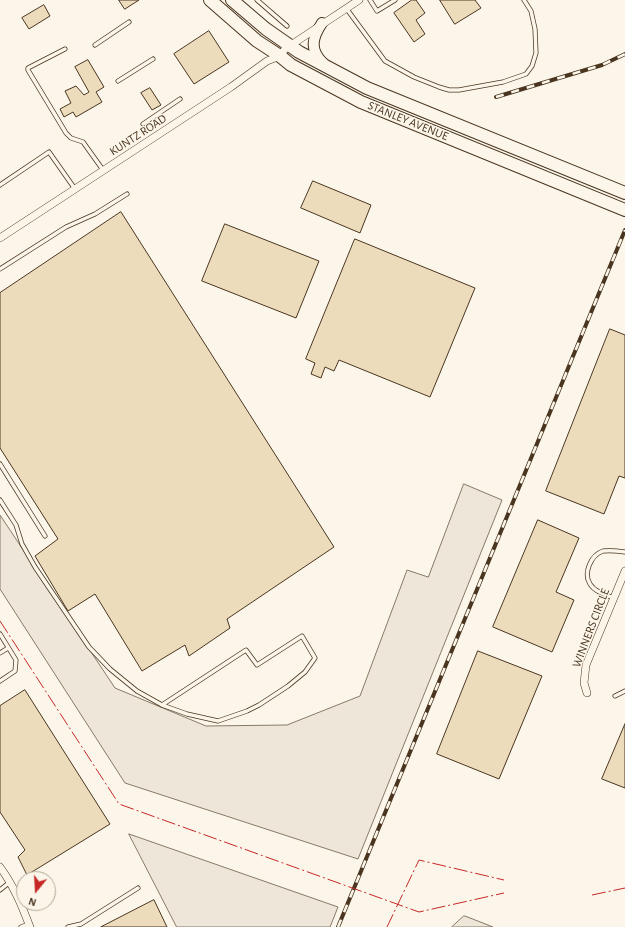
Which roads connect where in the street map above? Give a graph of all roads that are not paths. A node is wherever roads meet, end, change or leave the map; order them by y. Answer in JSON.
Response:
{"nodes":[{"id":1,"x":210,"y":0,"type":"edge"},
{"id":2,"x":232,"y":0,"type":"edge"},
{"id":3,"x":257,"y":0,"type":"edge"},
{"id":4,"x":359,"y":0,"type":"edge"},
{"id":5,"x":370,"y":0,"type":"edge"},
{"id":6,"x":394,"y":0,"type":"edge"},
{"id":7,"x":524,"y":0,"type":"edge"},
{"id":8,"x":346,"y":8,"type":"junction"},
{"id":9,"x":129,"y":22,"type":"dead end"},
{"id":10,"x":322,"y":23,"type":"junction"},
{"id":11,"x":288,"y":26,"type":"dead end"},
{"id":12,"x":95,"y":45,"type":"dead end"},
{"id":13,"x":65,"y":49,"type":"dead end"},
{"id":14,"x":285,"y":50,"type":"junction"},
{"id":15,"x":153,"y":59,"type":"dead end"},
{"id":16,"x":330,"y":69,"type":"junction"},
{"id":17,"x":118,"y":81,"type":"dead end"},
{"id":18,"x":180,"y":99,"type":"dead end"},
{"id":19,"x":143,"y":124,"type":"dead end"},
{"id":20,"x":104,"y":171,"type":"junction"},
{"id":21,"x":0,"y":185,"type":"edge"},
{"id":22,"x":75,"y":190,"type":"junction"},
{"id":23,"x":127,"y":194,"type":"dead end"},
{"id":24,"x":625,"y":194,"type":"edge"},
{"id":25,"x":625,"y":210,"type":"edge"},
{"id":26,"x":0,"y":238,"type":"edge"},
{"id":27,"x":0,"y":269,"type":"edge"},
{"id":28,"x":0,"y":464,"type":"edge"},
{"id":29,"x":0,"y":500,"type":"edge"},
{"id":30,"x":45,"y":536,"type":"dead end"},
{"id":31,"x":625,"y":552,"type":"edge"},
{"id":32,"x":625,"y":571,"type":"edge"},
{"id":33,"x":614,"y":598,"type":"junction"},
{"id":34,"x":0,"y":634,"type":"edge"},
{"id":35,"x":8,"y":648,"type":"junction"},
{"id":36,"x":0,"y":653,"type":"edge"},
{"id":37,"x":0,"y":681,"type":"edge"},
{"id":38,"x":625,"y":691,"type":"edge"},
{"id":39,"x":587,"y":693,"type":"dead end"},
{"id":40,"x":615,"y":696,"type":"dead end"},
{"id":41,"x":162,"y":704,"type":"junction"},
{"id":42,"x":0,"y":867,"type":"edge"},
{"id":43,"x":10,"y":882,"type":"junction"},
{"id":44,"x":138,"y":888,"type":"dead end"},
{"id":45,"x":0,"y":890,"type":"edge"},
{"id":46,"x":30,"y":925,"type":"edge"},
{"id":47,"x":21,"y":927,"type":"edge"},
{"id":48,"x":68,"y":927,"type":"edge"}],
"edges":[{"from":1,"to":14,"type":"main road","name":"STANLEY AVENUE"},
{"from":2,"to":14,"type":"main road","name":"STANLEY AVENUE"},
{"from":3,"to":11,"type":"lane"},
{"from":4,"to":8,"type":"street","name":"KUNTZ ROAD"},
{"from":5,"to":6,"type":"lane"},
{"from":7,"to":8,"type":"lane"},
{"from":8,"to":10,"type":"street","name":"KUNTZ ROAD"},
{"from":9,"to":12,"type":"lane"},
{"from":10,"to":14,"type":"street","name":"KUNTZ ROAD"},
{"from":10,"to":16,"type":"main road"},
{"from":13,"to":20,"type":"lane"},
{"from":14,"to":16,"type":"main road","name":"STANLEY AVENUE"},
{"from":14,"to":20,"type":"street","name":"KUNTZ ROAD"},
{"from":14,"to":25,"type":"main road","name":"STANLEY AVENUE"},
{"from":15,"to":17,"type":"lane"},
{"from":16,"to":24,"type":"main road","name":"STANLEY AVENUE"},
{"from":18,"to":19,"type":"lane"},
{"from":20,"to":22,"type":"street","name":"KUNTZ ROAD"},
{"from":21,"to":22,"type":"lane"},
{"from":22,"to":26,"type":"street","name":"KUNTZ ROAD"},
{"from":23,"to":27,"type":"lane"},
{"from":28,"to":30,"type":"lane"},
{"from":29,"to":41,"type":"lane"},
{"from":31,"to":33,"type":"lane"},
{"from":32,"to":33,"type":"street","name":"WINNERS CIRCLE"},
{"from":33,"to":39,"type":"street","name":"WINNERS CIRCLE"},
{"from":34,"to":35,"type":"lane"},
{"from":35,"to":36,"type":"lane"},
{"from":35,"to":37,"type":"lane"},
{"from":38,"to":40,"type":"lane"},
{"from":41,"to":41,"type":"lane"},
{"from":42,"to":43,"type":"street"},
{"from":43,"to":45,"type":"lane"},
{"from":43,"to":46,"type":"street"},
{"from":44,"to":48,"type":"lane"},
{"from":46,"to":47,"type":"lane"}]}
